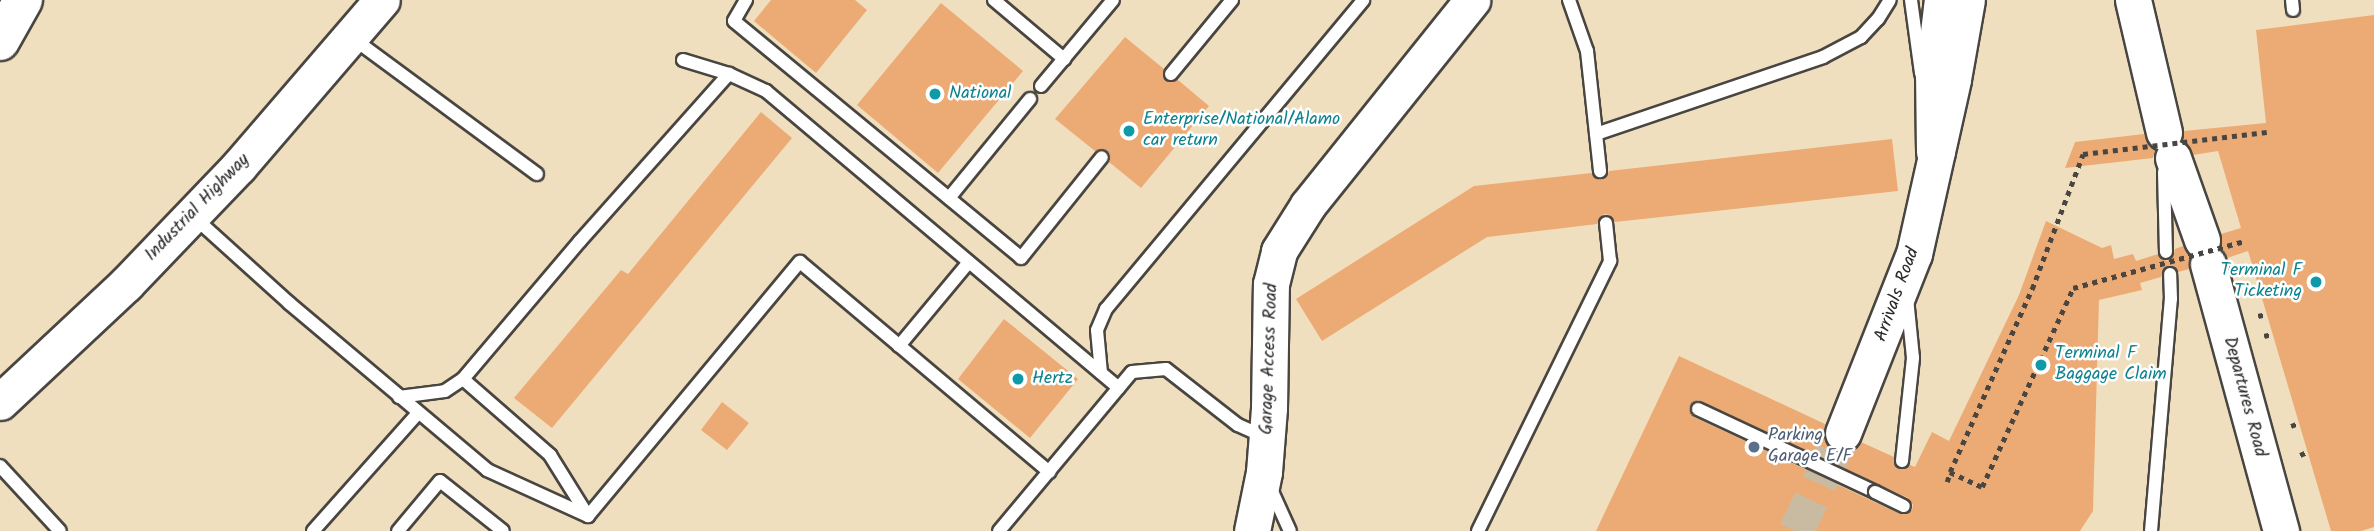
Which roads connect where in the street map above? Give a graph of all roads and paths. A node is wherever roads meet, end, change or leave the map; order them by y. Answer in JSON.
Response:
{"nodes":[{"id":1,"x":23,"y":0,"type":"edge"},
{"id":2,"x":382,"y":0,"type":"edge"},
{"id":3,"x":747,"y":0,"type":"edge"},
{"id":4,"x":994,"y":0,"type":"edge"},
{"id":5,"x":1113,"y":0,"type":"edge"},
{"id":6,"x":1233,"y":0,"type":"edge"},
{"id":7,"x":1363,"y":0,"type":"edge"},
{"id":8,"x":1472,"y":0,"type":"edge"},
{"id":9,"x":1569,"y":0,"type":"edge"},
{"id":10,"x":1890,"y":0,"type":"edge"},
{"id":11,"x":1911,"y":0,"type":"edge"},
{"id":12,"x":1944,"y":0,"type":"edge"},
{"id":13,"x":1968,"y":0,"type":"edge"},
{"id":14,"x":2133,"y":0,"type":"edge"},
{"id":15,"x":351,"y":37,"type":"junction"},
{"id":16,"x":0,"y":41,"type":"edge"},
{"id":17,"x":1064,"y":59,"type":"junction"},
{"id":18,"x":683,"y":60,"type":"dead end"},
{"id":19,"x":729,"y":74,"type":"junction"},
{"id":20,"x":1171,"y":74,"type":"dead end"},
{"id":21,"x":1041,"y":86,"type":"dead end"},
{"id":22,"x":1030,"y":99,"type":"dead end"},
{"id":23,"x":2267,"y":132,"type":"dead end"},
{"id":24,"x":1596,"y":134,"type":"junction"},
{"id":25,"x":2167,"y":149,"type":"junction"},
{"id":26,"x":1936,"y":152,"type":"junction"},
{"id":27,"x":1102,"y":157,"type":"dead end"},
{"id":28,"x":1601,"y":172,"type":"dead end"},
{"id":29,"x":537,"y":174,"type":"dead end"},
{"id":30,"x":948,"y":198,"type":"junction"},
{"id":31,"x":192,"y":215,"type":"junction"},
{"id":32,"x":1606,"y":223,"type":"dead end"},
{"id":33,"x":2245,"y":240,"type":"dead end"},
{"id":34,"x":2166,"y":252,"type":"dead end"},
{"id":35,"x":969,"y":262,"type":"junction"},
{"id":36,"x":2170,"y":274,"type":"dead end"},
{"id":37,"x":1904,"y":284,"type":"junction"},
{"id":38,"x":2267,"y":314,"type":"dead end"},
{"id":39,"x":2258,"y":316,"type":"dead end"},
{"id":40,"x":2272,"y":334,"type":"dead end"},
{"id":41,"x":2264,"y":336,"type":"dead end"},
{"id":42,"x":899,"y":346,"type":"junction"},
{"id":43,"x":1101,"y":373,"type":"junction"},
{"id":44,"x":464,"y":379,"type":"junction"},
{"id":45,"x":1119,"y":388,"type":"junction"},
{"id":46,"x":399,"y":397,"type":"junction"},
{"id":47,"x":0,"y":402,"type":"edge"},
{"id":48,"x":1698,"y":409,"type":"dead end"},
{"id":49,"x":418,"y":413,"type":"junction"},
{"id":50,"x":2299,"y":423,"type":"dead end"},
{"id":51,"x":2291,"y":425,"type":"dead end"},
{"id":52,"x":1843,"y":433,"type":"tunnel mouth"},
{"id":53,"x":1267,"y":437,"type":"junction"},
{"id":54,"x":2307,"y":452,"type":"dead end"},
{"id":55,"x":2300,"y":454,"type":"dead end"},
{"id":56,"x":1902,"y":461,"type":"dead end"},
{"id":57,"x":0,"y":466,"type":"edge"},
{"id":58,"x":1049,"y":472,"type":"junction"},
{"id":59,"x":1264,"y":472,"type":"junction"},
{"id":60,"x":1950,"y":472,"type":"junction"},
{"id":61,"x":1948,"y":482,"type":"dead end"},
{"id":62,"x":1905,"y":506,"type":"dead end"},
{"id":63,"x":588,"y":516,"type":"junction"},
{"id":64,"x":60,"y":531,"type":"edge"},
{"id":65,"x":313,"y":531,"type":"edge"},
{"id":66,"x":398,"y":531,"type":"edge"},
{"id":67,"x":503,"y":531,"type":"edge"},
{"id":68,"x":1001,"y":531,"type":"edge"},
{"id":69,"x":1252,"y":531,"type":"edge"},
{"id":70,"x":1290,"y":531,"type":"edge"},
{"id":71,"x":1478,"y":531,"type":"edge"},
{"id":72,"x":2151,"y":531,"type":"edge"},
{"id":73,"x":2281,"y":531,"type":"edge"}],
"edges":[{"from":1,"to":16,"type":"highway"},
{"from":2,"to":15,"type":"street","name":"Industrial Highway"},
{"from":3,"to":30,"type":"lane"},
{"from":4,"to":17,"type":"lane"},
{"from":5,"to":17,"type":"lane"},
{"from":6,"to":20,"type":"lane"},
{"from":7,"to":43,"type":"lane"},
{"from":8,"to":53,"type":"street","name":"Garage Access Road"},
{"from":9,"to":24,"type":"lane"},
{"from":10,"to":24,"type":"lane"},
{"from":11,"to":26,"type":"lane"},
{"from":12,"to":26,"type":"highway"},
{"from":13,"to":26,"type":"street","name":"Arrivals Road"},
{"from":14,"to":25,"type":"street","name":"Departures Road"},
{"from":15,"to":29,"type":"lane"},
{"from":15,"to":31,"type":"street","name":"Industrial Highway"},
{"from":17,"to":21,"type":"lane"},
{"from":18,"to":19,"type":"lane"},
{"from":19,"to":35,"type":"lane"},
{"from":19,"to":44,"type":"lane"},
{"from":22,"to":30,"type":"lane"},
{"from":23,"to":60,"type":"path","bridge":true},
{"from":24,"to":28,"type":"lane"},
{"from":25,"to":34,"type":"lane"},
{"from":25,"to":73,"type":"street","name":"Departures Road"},
{"from":26,"to":37,"type":"street","name":"Arrivals Road"},
{"from":27,"to":30,"type":"lane"},
{"from":31,"to":46,"type":"lane"},
{"from":31,"to":47,"type":"street","name":"Industrial Highway"},
{"from":32,"to":71,"type":"lane"},
{"from":33,"to":60,"type":"path","bridge":true},
{"from":35,"to":42,"type":"lane"},
{"from":35,"to":43,"type":"lane"},
{"from":36,"to":72,"type":"lane"},
{"from":37,"to":52,"type":"street","name":"Arrivals Road"},
{"from":37,"to":56,"type":"lane"},
{"from":38,"to":39,"type":"path"},
{"from":40,"to":41,"type":"path"},
{"from":42,"to":58,"type":"lane"},
{"from":42,"to":63,"type":"lane"},
{"from":43,"to":45,"type":"lane"},
{"from":44,"to":46,"type":"lane"},
{"from":44,"to":63,"type":"lane"},
{"from":45,"to":53,"type":"lane"},
{"from":45,"to":58,"type":"lane"},
{"from":46,"to":49,"type":"lane"},
{"from":48,"to":62,"type":"lane","bridge":true},
{"from":49,"to":63,"type":"lane"},
{"from":49,"to":65,"type":"lane"},
{"from":50,"to":51,"type":"path"},
{"from":53,"to":59,"type":"street","name":"Garage Access Road"},
{"from":54,"to":55,"type":"path"},
{"from":57,"to":64,"type":"lane"},
{"from":58,"to":68,"type":"lane"},
{"from":59,"to":69,"type":"street","name":"Garage Access Road"},
{"from":59,"to":70,"type":"lane"},
{"from":60,"to":61,"type":"path","bridge":true},
{"from":66,"to":67,"type":"lane"}]}
